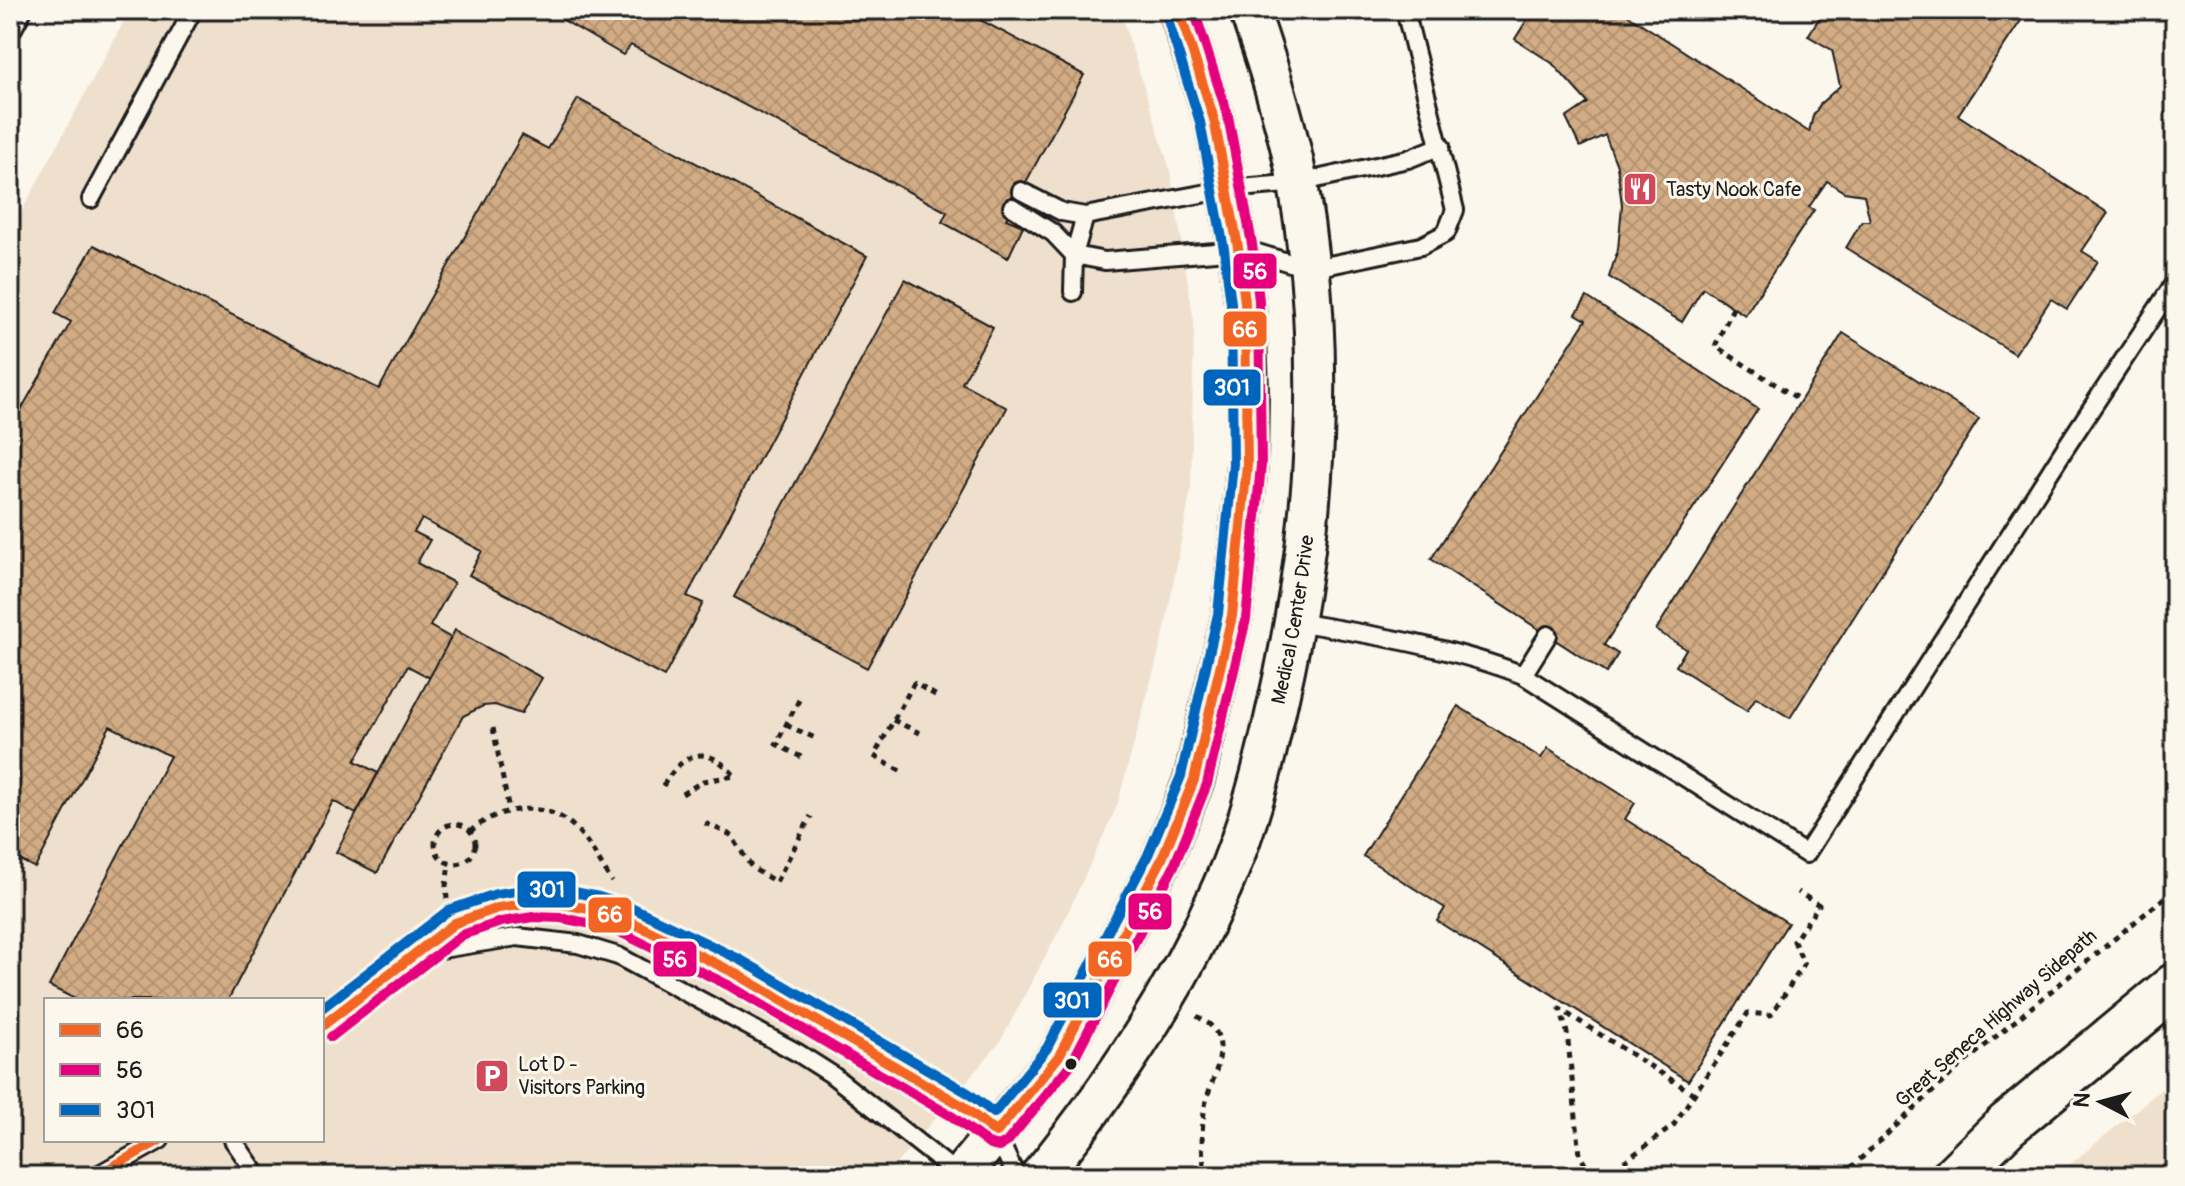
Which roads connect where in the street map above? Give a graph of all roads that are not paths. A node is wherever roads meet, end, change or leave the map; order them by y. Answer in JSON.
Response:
{"nodes":[{"id":1,"x":23,"y":10,"type":"edge"},
{"id":2,"x":193,"y":10,"type":"edge"},
{"id":3,"x":1179,"y":10,"type":"edge"},
{"id":4,"x":1249,"y":10,"type":"edge"},
{"id":5,"x":1405,"y":10,"type":"edge"},
{"id":6,"x":10,"y":34,"type":"edge"},
{"id":7,"x":1441,"y":146,"type":"junction"},
{"id":8,"x":1298,"y":183,"type":"junction"},
{"id":9,"x":1228,"y":189,"type":"junction"},
{"id":10,"x":1021,"y":191,"type":"dead end"},
{"id":11,"x":91,"y":199,"type":"dead end"},
{"id":12,"x":1012,"y":207,"type":"dead end"},
{"id":13,"x":1085,"y":216,"type":"junction"},
{"id":14,"x":1238,"y":247,"type":"junction"},
{"id":15,"x":1074,"y":255,"type":"junction"},
{"id":16,"x":1310,"y":269,"type":"junction"},
{"id":17,"x":2175,"y":282,"type":"edge"},
{"id":18,"x":1073,"y":292,"type":"dead end"},
{"id":19,"x":1296,"y":622,"type":"junction"},
{"id":20,"x":1548,"y":635,"type":"dead end"},
{"id":21,"x":1523,"y":675,"type":"junction"},
{"id":22,"x":416,"y":954,"type":"junction"},
{"id":23,"x":2175,"y":986,"type":"edge"},
{"id":24,"x":324,"y":1024,"type":"edge"},
{"id":25,"x":996,"y":1133,"type":"junction"},
{"id":26,"x":156,"y":1142,"type":"edge"},
{"id":27,"x":234,"y":1142,"type":"edge"},
{"id":28,"x":96,"y":1176,"type":"edge"},
{"id":29,"x":258,"y":1176,"type":"edge"},
{"id":30,"x":960,"y":1176,"type":"edge"},
{"id":31,"x":1016,"y":1176,"type":"edge"},
{"id":32,"x":1040,"y":1176,"type":"edge"},
{"id":33,"x":1955,"y":1176,"type":"edge"}],
"edges":[{"from":1,"to":6,"type":"lane"},
{"from":2,"to":11,"type":"lane"},
{"from":3,"to":9,"type":"street"},
{"from":4,"to":8,"type":"street","name":"Medical Center Drive"},
{"from":5,"to":7,"type":"lane"},
{"from":7,"to":8,"type":"lane"},
{"from":7,"to":16,"type":"lane"},
{"from":8,"to":9,"type":"lane"},
{"from":8,"to":16,"type":"street","name":"Medical Center Drive"},
{"from":9,"to":13,"type":"lane"},
{"from":9,"to":14,"type":"street"},
{"from":10,"to":13,"type":"lane"},
{"from":12,"to":15,"type":"lane"},
{"from":13,"to":15,"type":"lane"},
{"from":14,"to":15,"type":"lane"},
{"from":14,"to":16,"type":"lane"},
{"from":14,"to":25,"type":"street"},
{"from":15,"to":18,"type":"lane"},
{"from":16,"to":19,"type":"street","name":"Medical Center Drive"},
{"from":17,"to":21,"type":"lane"},
{"from":19,"to":21,"type":"lane"},
{"from":19,"to":32,"type":"street","name":"Medical Center Drive"},
{"from":20,"to":21,"type":"lane"},
{"from":22,"to":24,"type":"lane"},
{"from":22,"to":25,"type":"lane"},
{"from":22,"to":30,"type":"lane"},
{"from":23,"to":33,"type":"main road"},
{"from":25,"to":30,"type":"street"},
{"from":25,"to":31,"type":"lane"},
{"from":26,"to":28,"type":"lane"},
{"from":27,"to":29,"type":"lane"}]}
